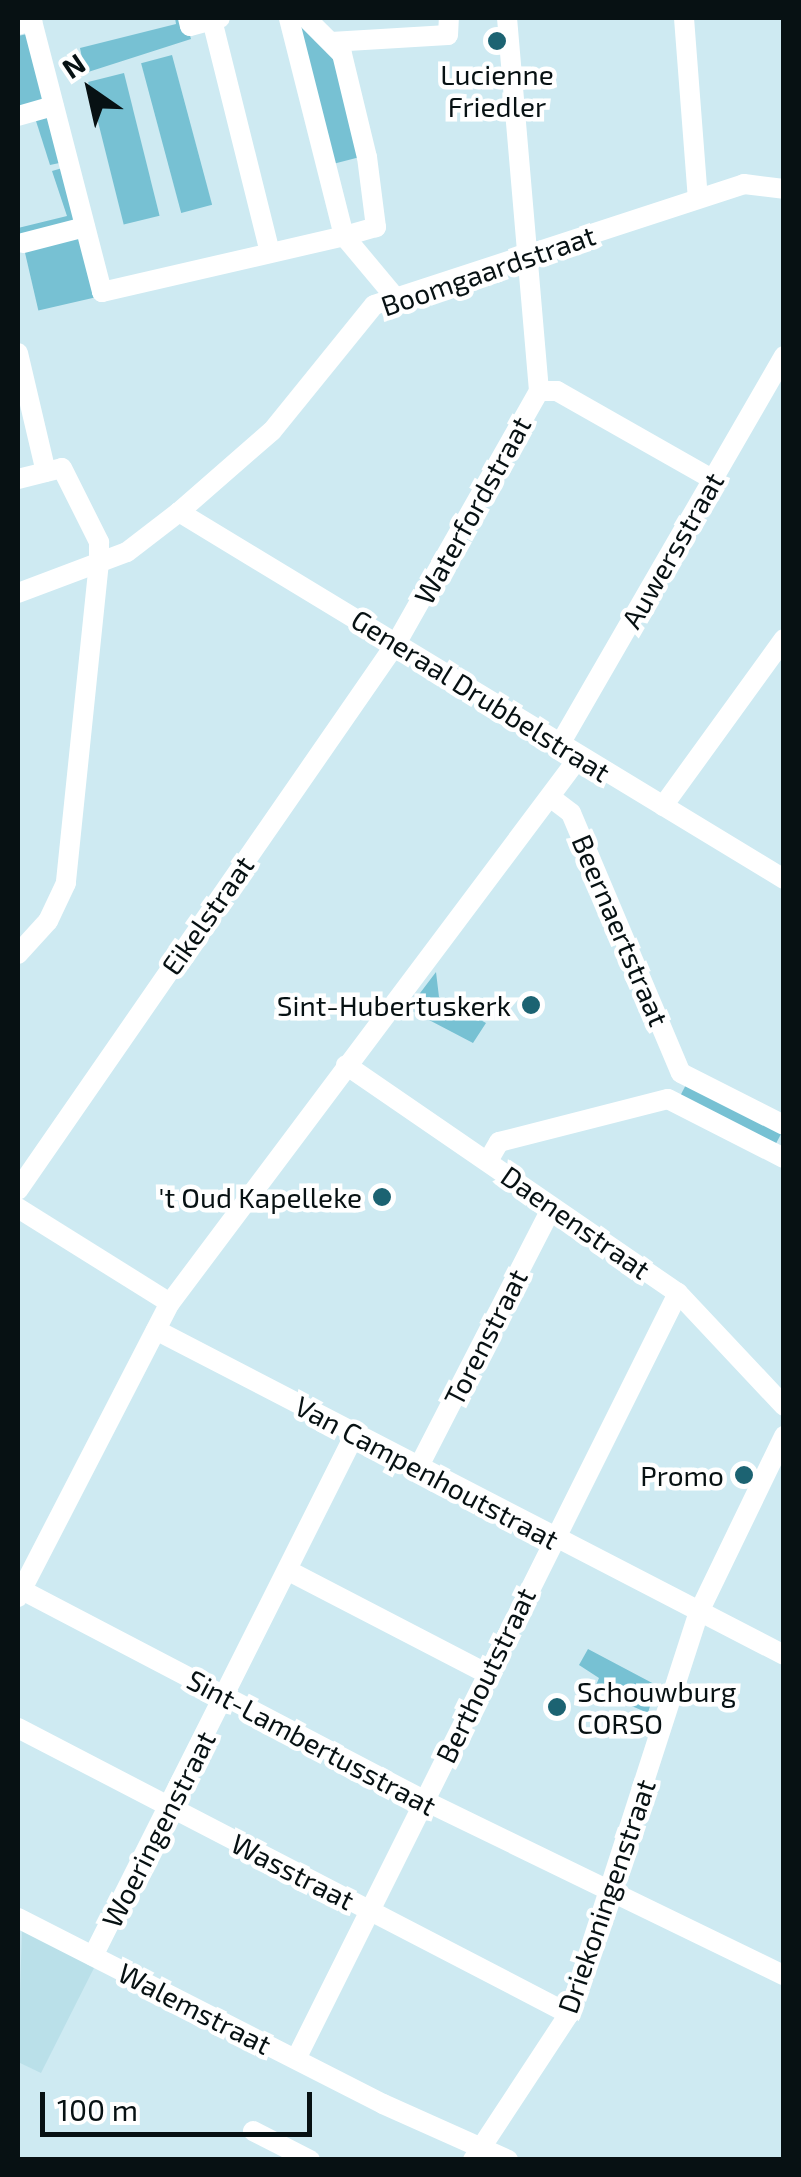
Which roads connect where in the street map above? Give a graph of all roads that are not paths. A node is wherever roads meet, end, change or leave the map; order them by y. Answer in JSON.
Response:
{"nodes":[{"id":1,"x":188,"y":18,"type":"edge"},
{"id":2,"x":289,"y":18,"type":"edge"},
{"id":3,"x":306,"y":18,"type":"edge"},
{"id":4,"x":449,"y":18,"type":"edge"},
{"id":5,"x":507,"y":18,"type":"edge"},
{"id":6,"x":684,"y":18,"type":"edge"},
{"id":7,"x":216,"y":19,"type":"edge"},
{"id":8,"x":32,"y":21,"type":"edge"},
{"id":9,"x":330,"y":42,"type":"junction"},
{"id":10,"x":54,"y":106,"type":"junction"},
{"id":11,"x":18,"y":116,"type":"edge"},
{"id":12,"x":784,"y":189,"type":"edge"},
{"id":13,"x":698,"y":198,"type":"junction"},
{"id":14,"x":86,"y":226,"type":"junction"},
{"id":15,"x":344,"y":236,"type":"junction"},
{"id":16,"x":23,"y":244,"type":"dead end"},
{"id":17,"x":270,"y":252,"type":"junction"},
{"id":18,"x":527,"y":256,"type":"junction"},
{"id":19,"x":395,"y":298,"type":"junction"},
{"id":20,"x":18,"y":352,"type":"edge"},
{"id":21,"x":784,"y":356,"type":"edge"},
{"id":22,"x":22,"y":388,"type":"edge"},
{"id":23,"x":539,"y":391,"type":"junction"},
{"id":24,"x":46,"y":472,"type":"junction"},
{"id":25,"x":18,"y":479,"type":"edge"},
{"id":26,"x":712,"y":479,"type":"junction"},
{"id":27,"x":178,"y":512,"type":"junction"},
{"id":28,"x":99,"y":562,"type":"junction"},
{"id":29,"x":18,"y":593,"type":"edge"},
{"id":30,"x":784,"y":639,"type":"edge"},
{"id":31,"x":397,"y":642,"type":"junction"},
{"id":32,"x":560,"y":744,"type":"junction"},
{"id":33,"x":580,"y":756,"type":"junction"},
{"id":34,"x":550,"y":797,"type":"junction"},
{"id":35,"x":663,"y":806,"type":"junction"},
{"id":36,"x":784,"y":878,"type":"edge"},
{"id":37,"x":18,"y":954,"type":"edge"},
{"id":38,"x":346,"y":1065,"type":"junction"},
{"id":39,"x":681,"y":1072,"type":"junction"},
{"id":40,"x":668,"y":1099,"type":"junction"},
{"id":41,"x":784,"y":1125,"type":"edge"},
{"id":42,"x":784,"y":1158,"type":"edge"},
{"id":43,"x":488,"y":1161,"type":"junction"},
{"id":44,"x":18,"y":1190,"type":"edge"},
{"id":45,"x":552,"y":1206,"type":"junction"},
{"id":46,"x":18,"y":1208,"type":"edge"},
{"id":47,"x":678,"y":1293,"type":"junction"},
{"id":48,"x":170,"y":1303,"type":"junction"},
{"id":49,"x":156,"y":1330,"type":"junction"},
{"id":50,"x":784,"y":1406,"type":"edge"},
{"id":51,"x":355,"y":1434,"type":"junction"},
{"id":52,"x":784,"y":1436,"type":"edge"},
{"id":53,"x":418,"y":1468,"type":"junction"},
{"id":54,"x":553,"y":1537,"type":"junction"},
{"id":55,"x":289,"y":1571,"type":"junction"},
{"id":56,"x":19,"y":1592,"type":"edge"},
{"id":57,"x":698,"y":1614,"type":"junction"},
{"id":58,"x":784,"y":1656,"type":"edge"},
{"id":59,"x":488,"y":1674,"type":"junction"},
{"id":60,"x":226,"y":1696,"type":"junction"},
{"id":61,"x":18,"y":1728,"type":"edge"},
{"id":62,"x":422,"y":1800,"type":"junction"},
{"id":63,"x":169,"y":1807,"type":"junction"},
{"id":64,"x":610,"y":1890,"type":"junction"},
{"id":65,"x":369,"y":1910,"type":"junction"},
{"id":66,"x":18,"y":1918,"type":"edge"},
{"id":67,"x":93,"y":1956,"type":"junction"},
{"id":68,"x":784,"y":1975,"type":"edge"},
{"id":69,"x":568,"y":2014,"type":"junction"},
{"id":70,"x":296,"y":2059,"type":"junction"},
{"id":71,"x":253,"y":2131,"type":"dead end"},
{"id":72,"x":477,"y":2154,"type":"edge"},
{"id":73,"x":310,"y":2160,"type":"edge"},
{"id":74,"x":508,"y":2160,"type":"edge"}],
"edges":[{"from":1,"to":7,"type":"street"},
{"from":2,"to":15,"type":"street"},
{"from":3,"to":9,"type":"street"},
{"from":4,"to":9,"type":"street"},
{"from":5,"to":18,"type":"street","name":"Waterfordstraat"},
{"from":6,"to":13,"type":"street"},
{"from":7,"to":17,"type":"street"},
{"from":8,"to":10,"type":"street"},
{"from":9,"to":15,"type":"street"},
{"from":10,"to":11,"type":"street"},
{"from":10,"to":14,"type":"street"},
{"from":12,"to":13,"type":"street","name":"Boomgaardstraat"},
{"from":13,"to":18,"type":"street","name":"Boomgaardstraat"},
{"from":14,"to":16,"type":"street"},
{"from":14,"to":17,"type":"street"},
{"from":15,"to":17,"type":"street"},
{"from":15,"to":19,"type":"street"},
{"from":18,"to":19,"type":"street","name":"Boomgaardstraat"},
{"from":18,"to":23,"type":"street","name":"Waterfordstraat"},
{"from":19,"to":27,"type":"street","name":"Boomgaardstraat"},
{"from":20,"to":22,"type":"street"},
{"from":21,"to":26,"type":"street","name":"Auwersstraat"},
{"from":22,"to":24,"type":"street"},
{"from":23,"to":26,"type":"street"},
{"from":23,"to":31,"type":"street","name":"Waterfordstraat"},
{"from":24,"to":25,"type":"street"},
{"from":24,"to":28,"type":"street"},
{"from":26,"to":32,"type":"street","name":"Auwersstraat"},
{"from":27,"to":28,"type":"street","name":"Boomgaardstraat"},
{"from":27,"to":31,"type":"street","name":"Generaal Drubbelstraat"},
{"from":28,"to":29,"type":"street","name":"Boomgaardstraat"},
{"from":28,"to":37,"type":"street"},
{"from":30,"to":35,"type":"street"},
{"from":31,"to":32,"type":"street","name":"Generaal Drubbelstraat"},
{"from":31,"to":44,"type":"street","name":"Eikelstraat"},
{"from":32,"to":33,"type":"street","name":"Generaal Drubbelstraat"},
{"from":33,"to":34,"type":"street"},
{"from":33,"to":35,"type":"street","name":"Generaal Drubbelstraat"},
{"from":34,"to":38,"type":"street"},
{"from":34,"to":39,"type":"street","name":"Beernaertstraat"},
{"from":35,"to":36,"type":"street","name":"Generaal Drubbelstraat"},
{"from":38,"to":43,"type":"street","name":"Daenenstraat"},
{"from":38,"to":48,"type":"street"},
{"from":39,"to":40,"type":"street"},
{"from":39,"to":41,"type":"street"},
{"from":40,"to":42,"type":"street"},
{"from":40,"to":43,"type":"street"},
{"from":43,"to":45,"type":"street","name":"Daenenstraat"},
{"from":45,"to":47,"type":"street","name":"Daenenstraat"},
{"from":45,"to":53,"type":"street","name":"Torenstraat"},
{"from":46,"to":48,"type":"street"},
{"from":47,"to":50,"type":"street","name":"Daenenstraat"},
{"from":47,"to":54,"type":"street","name":"Berthoutstraat"},
{"from":48,"to":49,"type":"street"},
{"from":49,"to":51,"type":"street","name":"Van Campenhoutstraat"},
{"from":49,"to":56,"type":"street"},
{"from":51,"to":53,"type":"street","name":"Van Campenhoutstraat"},
{"from":51,"to":55,"type":"street","name":"Woeringenstraat"},
{"from":52,"to":57,"type":"street","name":"Driekoningenstraat"},
{"from":53,"to":54,"type":"street","name":"Van Campenhoutstraat"},
{"from":54,"to":57,"type":"street","name":"Van Campenhoutstraat"},
{"from":54,"to":59,"type":"street","name":"Berthoutstraat"},
{"from":55,"to":59,"type":"street"},
{"from":55,"to":60,"type":"street","name":"Woeringenstraat"},
{"from":56,"to":60,"type":"street","name":"Sint-Lambertusstraat"},
{"from":57,"to":58,"type":"street","name":"Van Campenhoutstraat"},
{"from":57,"to":64,"type":"street","name":"Driekoningenstraat"},
{"from":59,"to":62,"type":"street","name":"Berthoutstraat"},
{"from":60,"to":62,"type":"street","name":"Sint-Lambertusstraat"},
{"from":60,"to":63,"type":"street","name":"Woeringenstraat"},
{"from":61,"to":63,"type":"street","name":"Wasstraat"},
{"from":62,"to":64,"type":"street","name":"Sint-Lambertusstraat"},
{"from":62,"to":65,"type":"street","name":"Berthoutstraat"},
{"from":63,"to":65,"type":"street","name":"Wasstraat"},
{"from":63,"to":67,"type":"street","name":"Woeringenstraat"},
{"from":64,"to":68,"type":"street","name":"Sint-Lambertusstraat"},
{"from":64,"to":69,"type":"street","name":"Driekoningenstraat"},
{"from":65,"to":69,"type":"street","name":"Wasstraat"},
{"from":65,"to":70,"type":"street","name":"Berthoutstraat"},
{"from":66,"to":67,"type":"street","name":"Walemstraat"},
{"from":67,"to":70,"type":"street","name":"Walemstraat"},
{"from":69,"to":72,"type":"street","name":"Driekoningenstraat"},
{"from":70,"to":72,"type":"street","name":"Walemstraat"},
{"from":71,"to":73,"type":"street"},
{"from":72,"to":74,"type":"street","name":"Walemstraat"}]}
